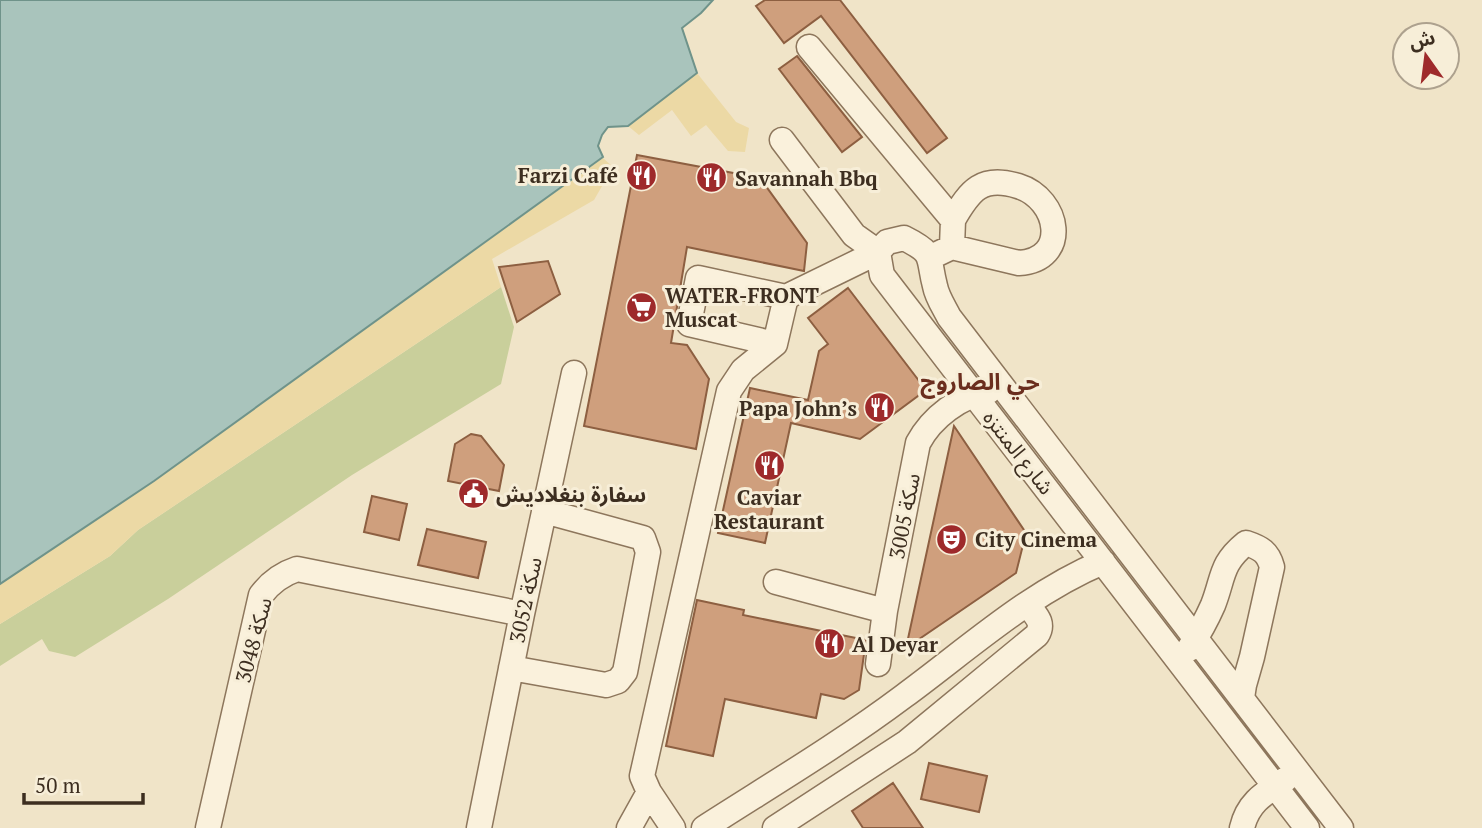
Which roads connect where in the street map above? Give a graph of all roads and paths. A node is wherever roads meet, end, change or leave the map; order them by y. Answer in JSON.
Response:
{"nodes":[{"id":1,"x":809,"y":47,"type":"dead end"},
{"id":2,"x":782,"y":140,"type":"dead end"},
{"id":3,"x":953,"y":220,"type":"junction"},
{"id":4,"x":878,"y":252,"type":"junction"},
{"id":5,"x":941,"y":252,"type":"junction"},
{"id":6,"x":786,"y":297,"type":"junction"},
{"id":7,"x":775,"y":344,"type":"junction"},
{"id":8,"x":574,"y":373,"type":"dead end"},
{"id":9,"x":1003,"y":388,"type":"junction"},
{"id":10,"x":973,"y":394,"type":"junction"},
{"id":11,"x":1044,"y":442,"type":"junction"},
{"id":12,"x":1023,"y":458,"type":"junction"},
{"id":13,"x":544,"y":511,"type":"junction"},
{"id":14,"x":1103,"y":562,"type":"junction"},
{"id":15,"x":776,"y":582,"type":"dead end"},
{"id":16,"x":1027,"y":604,"type":"junction"},
{"id":17,"x":885,"y":611,"type":"junction"},
{"id":18,"x":522,"y":614,"type":"junction"},
{"id":19,"x":1197,"y":639,"type":"junction"},
{"id":20,"x":878,"y":664,"type":"dead end"},
{"id":21,"x":1183,"y":666,"type":"junction"},
{"id":22,"x":511,"y":668,"type":"junction"},
{"id":23,"x":903,"y":697,"type":"junction"},
{"id":24,"x":1242,"y":698,"type":"junction"},
{"id":25,"x":926,"y":726,"type":"junction"},
{"id":26,"x":1299,"y":771,"type":"junction"},
{"id":27,"x":1275,"y":786,"type":"junction"},
{"id":28,"x":649,"y":792,"type":"junction"},
{"id":29,"x":208,"y":828,"type":"edge"},
{"id":30,"x":479,"y":828,"type":"edge"},
{"id":31,"x":629,"y":828,"type":"edge"},
{"id":32,"x":673,"y":828,"type":"edge"},
{"id":33,"x":704,"y":828,"type":"edge"},
{"id":34,"x":775,"y":828,"type":"edge"},
{"id":35,"x":1242,"y":828,"type":"edge"},
{"id":36,"x":1307,"y":828,"type":"edge"},
{"id":37,"x":1341,"y":828,"type":"edge"}],
"edges":[{"from":1,"to":3,"type":"street"},
{"from":2,"to":4,"type":"street"},
{"from":3,"to":5,"type":"street"},
{"from":3,"to":5,"type":"street"},
{"from":4,"to":5,"type":"street"},
{"from":4,"to":6,"type":"street"},
{"from":4,"to":10,"type":"street","name":"شارع المنتزه"},
{"from":5,"to":9,"type":"street","name":"شارع المنتزه"},
{"from":6,"to":7,"type":"street"},
{"from":6,"to":7,"type":"street"},
{"from":7,"to":28,"type":"street"},
{"from":8,"to":13,"type":"street","name":"سكة 3052"},
{"from":9,"to":10,"type":"street"},
{"from":9,"to":11,"type":"street","name":"شارع المنتزه"},
{"from":10,"to":12,"type":"street","name":"شارع المنتزه"},
{"from":10,"to":17,"type":"street","name":"سكة 3005"},
{"from":11,"to":12,"type":"street"},
{"from":11,"to":19,"type":"street","name":"شارع المنتزه"},
{"from":12,"to":14,"type":"street","name":"شارع المنتزه"},
{"from":13,"to":18,"type":"street","name":"سكة 3052"},
{"from":13,"to":22,"type":"street"},
{"from":14,"to":16,"type":"street"},
{"from":14,"to":21,"type":"street","name":"شارع المنتزه"},
{"from":15,"to":17,"type":"street"},
{"from":16,"to":23,"type":"street"},
{"from":16,"to":25,"type":"street"},
{"from":17,"to":20,"type":"street","name":"سكة 3005"},
{"from":18,"to":22,"type":"street","name":"سكة 3052"},
{"from":18,"to":29,"type":"street","name":"سكة 3048"},
{"from":19,"to":21,"type":"street"},
{"from":19,"to":24,"type":"street","name":"شارع المنتزه"},
{"from":19,"to":24,"type":"street"},
{"from":21,"to":27,"type":"street","name":"شارع المنتزه"},
{"from":22,"to":30,"type":"street","name":"سكة 3052"},
{"from":23,"to":25,"type":"street"},
{"from":23,"to":33,"type":"street"},
{"from":24,"to":26,"type":"street","name":"شارع المنتزه"},
{"from":25,"to":34,"type":"street"},
{"from":26,"to":27,"type":"street"},
{"from":26,"to":37,"type":"street","name":"شارع المنتزه"},
{"from":27,"to":35,"type":"street"},
{"from":27,"to":36,"type":"street","name":"شارع المنتزه"},
{"from":28,"to":31,"type":"street"},
{"from":28,"to":32,"type":"street"}]}
